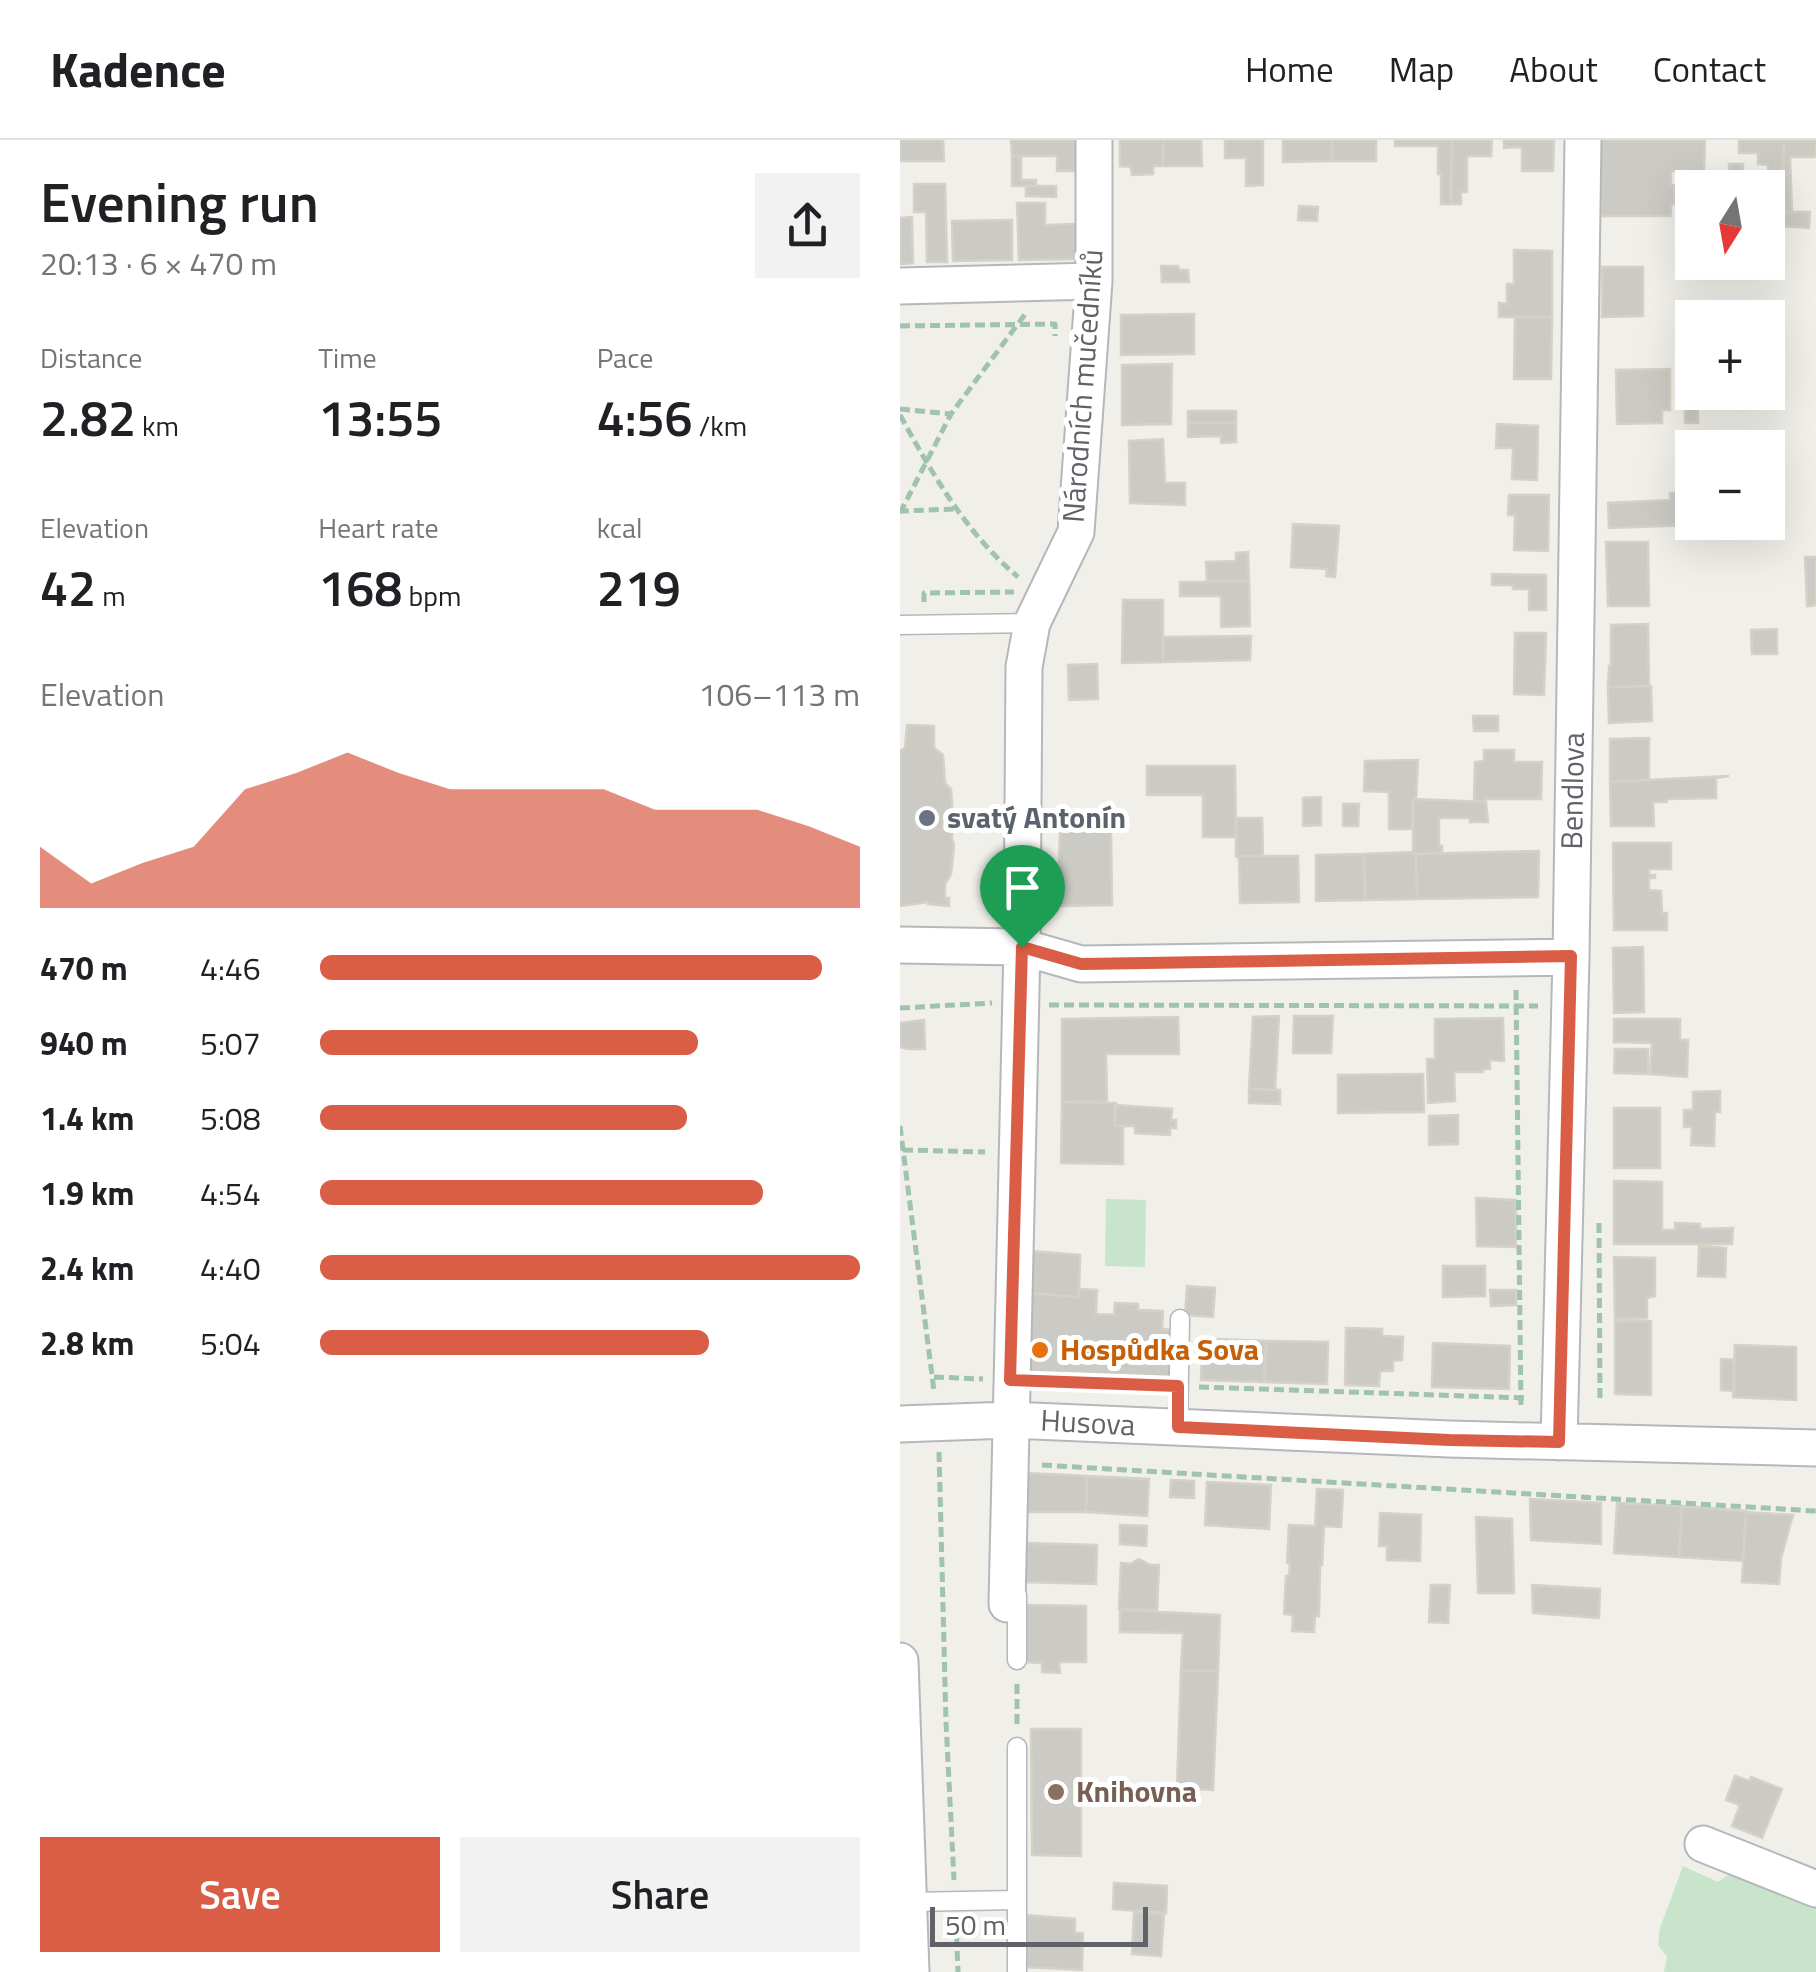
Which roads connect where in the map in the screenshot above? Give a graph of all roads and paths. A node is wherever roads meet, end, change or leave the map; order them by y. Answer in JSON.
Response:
{"nodes":[{"id":1,"x":1094,"y":140,"type":"edge"},
{"id":2,"x":1583,"y":140,"type":"edge"},
{"id":3,"x":1094,"y":281,"type":"junction"},
{"id":4,"x":1036,"y":283,"type":"junction"},
{"id":5,"x":900,"y":286,"type":"edge"},
{"id":6,"x":1017,"y":324,"type":"junction"},
{"id":7,"x":900,"y":326,"type":"edge"},
{"id":8,"x":1055,"y":344,"type":"dead end"},
{"id":9,"x":900,"y":412,"type":"edge"},
{"id":10,"x":951,"y":414,"type":"junction"},
{"id":11,"x":926,"y":462,"type":"junction"},
{"id":12,"x":955,"y":510,"type":"junction"},
{"id":13,"x":900,"y":511,"type":"edge"},
{"id":14,"x":912,"y":602,"type":"dead end"},
{"id":15,"x":1038,"y":604,"type":"junction"},
{"id":16,"x":900,"y":626,"type":"edge"},
{"id":17,"x":900,"y":945,"type":"edge"},
{"id":18,"x":1022,"y":947,"type":"junction"},
{"id":19,"x":1571,"y":956,"type":"junction"},
{"id":20,"x":1516,"y":957,"type":"junction"},
{"id":21,"x":1028,"y":1004,"type":"junction"},
{"id":22,"x":1517,"y":1006,"type":"junction"},
{"id":23,"x":1570,"y":1006,"type":"junction"},
{"id":24,"x":900,"y":1008,"type":"edge"},
{"id":25,"x":900,"y":1126,"type":"edge"},
{"id":26,"x":903,"y":1150,"type":"junction"},
{"id":27,"x":1016,"y":1152,"type":"junction"},
{"id":28,"x":1180,"y":1319,"type":"dead end"},
{"id":29,"x":933,"y":1377,"type":"junction"},
{"id":30,"x":1010,"y":1380,"type":"junction"},
{"id":31,"x":1178,"y":1386,"type":"junction"},
{"id":32,"x":1521,"y":1398,"type":"junction"},
{"id":33,"x":1560,"y":1398,"type":"junction"},
{"id":34,"x":1015,"y":1420,"type":"junction"},
{"id":35,"x":938,"y":1423,"type":"junction"},
{"id":36,"x":900,"y":1424,"type":"edge"},
{"id":37,"x":1178,"y":1427,"type":"junction"},
{"id":38,"x":1522,"y":1441,"type":"junction"},
{"id":39,"x":1559,"y":1442,"type":"junction"},
{"id":40,"x":1816,"y":1448,"type":"edge"},
{"id":41,"x":1020,"y":1464,"type":"junction"},
{"id":42,"x":1816,"y":1511,"type":"edge"},
{"id":43,"x":1007,"y":1604,"type":"dead end"},
{"id":44,"x":1017,"y":1660,"type":"joint"},
{"id":45,"x":900,"y":1661,"type":"edge"},
{"id":46,"x":1017,"y":1747,"type":"joint"},
{"id":47,"x":1703,"y":1844,"type":"dead end"},
{"id":48,"x":1816,"y":1889,"type":"edge"},
{"id":49,"x":1016,"y":1900,"type":"junction"},
{"id":50,"x":956,"y":1901,"type":"junction"},
{"id":51,"x":909,"y":1902,"type":"junction"},
{"id":52,"x":911,"y":1972,"type":"edge"},
{"id":53,"x":958,"y":1972,"type":"edge"},
{"id":54,"x":1017,"y":1972,"type":"edge"}],
"edges":[{"from":1,"to":3,"type":"street","name":"Národních mučedníků"},
{"from":2,"to":19,"type":"street","name":"Bendlova"},
{"from":3,"to":4,"type":"street"},
{"from":3,"to":15,"type":"street","name":"Národních mučedníků"},
{"from":4,"to":5,"type":"street"},
{"from":4,"to":6,"type":"path"},
{"from":6,"to":7,"type":"path"},
{"from":6,"to":8,"type":"path"},
{"from":6,"to":10,"type":"path"},
{"from":9,"to":10,"type":"path"},
{"from":9,"to":11,"type":"path"},
{"from":10,"to":11,"type":"path"},
{"from":11,"to":12,"type":"path"},
{"from":11,"to":13,"type":"path"},
{"from":12,"to":13,"type":"path"},
{"from":12,"to":15,"type":"path"},
{"from":14,"to":15,"type":"path"},
{"from":15,"to":16,"type":"lane"},
{"from":15,"to":18,"type":"street","name":"Národních mučedníků"},
{"from":17,"to":18,"type":"street"},
{"from":18,"to":20,"type":"street"},
{"from":18,"to":21,"type":"street","name":"Národních mučedníků"},
{"from":19,"to":20,"type":"street"},
{"from":19,"to":23,"type":"street","name":"Bendlova"},
{"from":20,"to":22,"type":"path"},
{"from":21,"to":22,"type":"path"},
{"from":21,"to":24,"type":"path"},
{"from":21,"to":27,"type":"street","name":"Národních mučedníků"},
{"from":22,"to":23,"type":"path"},
{"from":22,"to":32,"type":"path"},
{"from":23,"to":33,"type":"street","name":"Bendlova"},
{"from":25,"to":26,"type":"path"},
{"from":26,"to":27,"type":"path"},
{"from":26,"to":29,"type":"path"},
{"from":27,"to":30,"type":"street","name":"Národních mučedníků"},
{"from":28,"to":31,"type":"lane"},
{"from":29,"to":30,"type":"path"},
{"from":29,"to":35,"type":"path"},
{"from":30,"to":31,"type":"path"},
{"from":30,"to":34,"type":"street","name":"Národních mučedníků"},
{"from":31,"to":32,"type":"path"},
{"from":31,"to":37,"type":"lane"},
{"from":32,"to":33,"type":"path"},
{"from":32,"to":38,"type":"path"},
{"from":33,"to":39,"type":"street","name":"Bendlova"},
{"from":34,"to":35,"type":"street","name":"Husova"},
{"from":34,"to":37,"type":"street","name":"Husova"},
{"from":34,"to":41,"type":"lane"},
{"from":34,"to":43,"type":"street","name":"Národních mučedníků"},
{"from":35,"to":36,"type":"street","name":"Husova"},
{"from":35,"to":50,"type":"path"},
{"from":37,"to":38,"type":"street","name":"Husova"},
{"from":38,"to":39,"type":"street","name":"Husova"},
{"from":39,"to":40,"type":"street","name":"Husova"},
{"from":41,"to":42,"type":"path"},
{"from":41,"to":44,"type":"lane"},
{"from":44,"to":46,"type":"path"},
{"from":45,"to":51,"type":"street"},
{"from":46,"to":49,"type":"lane"},
{"from":47,"to":48,"type":"street"},
{"from":49,"to":50,"type":"lane"},
{"from":49,"to":54,"type":"lane"},
{"from":50,"to":51,"type":"lane"},
{"from":50,"to":53,"type":"path"},
{"from":51,"to":52,"type":"street"}]}
